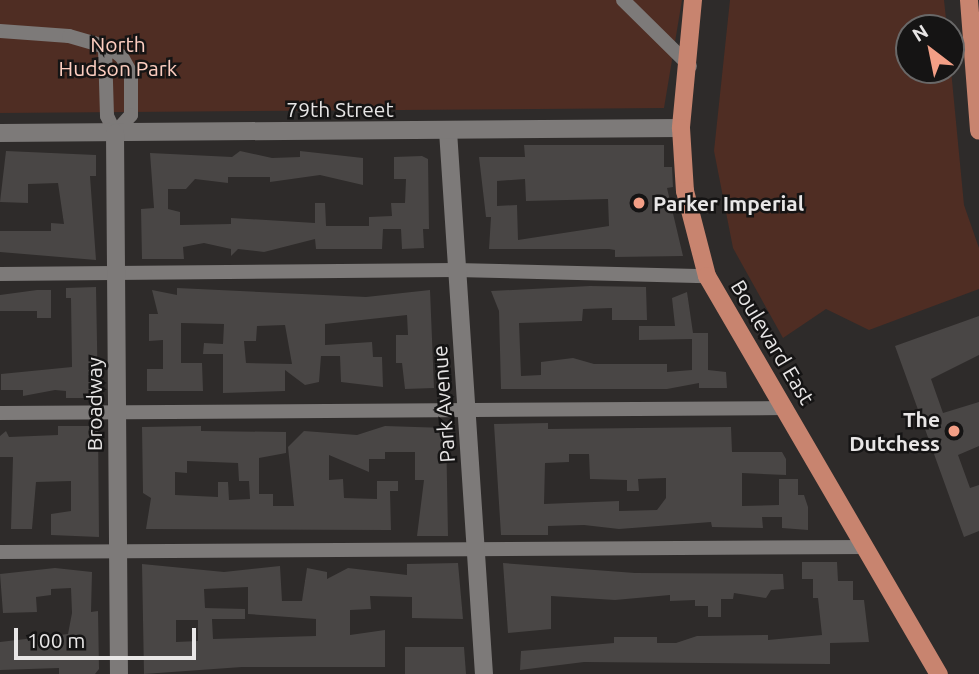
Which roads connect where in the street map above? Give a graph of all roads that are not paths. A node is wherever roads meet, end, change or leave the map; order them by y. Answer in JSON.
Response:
{"nodes":[{"id":1,"x":623,"y":0,"type":"edge"},
{"id":2,"x":693,"y":0,"type":"edge"},
{"id":3,"x":969,"y":0,"type":"edge"},
{"id":4,"x":0,"y":31,"type":"edge"},
{"id":5,"x":105,"y":48,"type":"junction"},
{"id":6,"x":690,"y":66,"type":"junction"},
{"id":7,"x":681,"y":128,"type":"junction"},
{"id":8,"x":448,"y":131,"type":"junction"},
{"id":9,"x":979,"y":131,"type":"edge"},
{"id":10,"x":0,"y":133,"type":"edge"},
{"id":11,"x":115,"y":133,"type":"junction"},
{"id":12,"x":456,"y":270,"type":"junction"},
{"id":13,"x":116,"y":273,"type":"junction"},
{"id":14,"x":0,"y":274,"type":"edge"},
{"id":15,"x":707,"y":276,"type":"junction"},
{"id":16,"x":777,"y":403,"type":"junction"},
{"id":17,"x":117,"y":412,"type":"junction"},
{"id":18,"x":466,"y":412,"type":"junction"},
{"id":19,"x":0,"y":413,"type":"edge"},
{"id":20,"x":866,"y":547,"type":"junction"},
{"id":21,"x":476,"y":550,"type":"junction"},
{"id":22,"x":0,"y":552,"type":"edge"},
{"id":23,"x":118,"y":552,"type":"junction"},
{"id":24,"x":119,"y":674,"type":"edge"},
{"id":25,"x":484,"y":674,"type":"edge"},
{"id":26,"x":939,"y":674,"type":"edge"}],
"edges":[{"from":1,"to":6,"type":"street"},
{"from":2,"to":6,"type":"main road","name":"Boulevard East"},
{"from":3,"to":9,"type":"main road"},
{"from":4,"to":5,"type":"street"},
{"from":5,"to":11,"type":"street"},
{"from":5,"to":11,"type":"street"},
{"from":6,"to":7,"type":"main road","name":"Boulevard East"},
{"from":7,"to":8,"type":"street","name":"79th Street"},
{"from":7,"to":15,"type":"main road","name":"Boulevard East"},
{"from":8,"to":11,"type":"street","name":"79th Street"},
{"from":8,"to":12,"type":"street","name":"Park Avenue"},
{"from":10,"to":11,"type":"street","name":"79th Street"},
{"from":11,"to":13,"type":"street","name":"Broadway"},
{"from":12,"to":13,"type":"street"},
{"from":12,"to":15,"type":"street"},
{"from":12,"to":18,"type":"street","name":"Park Avenue"},
{"from":13,"to":14,"type":"street"},
{"from":13,"to":17,"type":"street","name":"Broadway"},
{"from":15,"to":16,"type":"main road","name":"Boulevard East"},
{"from":16,"to":18,"type":"street"},
{"from":16,"to":20,"type":"main road","name":"Boulevard East"},
{"from":17,"to":18,"type":"street"},
{"from":17,"to":19,"type":"street"},
{"from":17,"to":23,"type":"street","name":"Broadway"},
{"from":18,"to":21,"type":"street","name":"Park Avenue"},
{"from":20,"to":21,"type":"street"},
{"from":20,"to":26,"type":"main road","name":"Boulevard East"},
{"from":21,"to":23,"type":"street"},
{"from":21,"to":25,"type":"street","name":"Park Avenue"},
{"from":22,"to":23,"type":"street"},
{"from":23,"to":24,"type":"street","name":"Broadway"}]}
